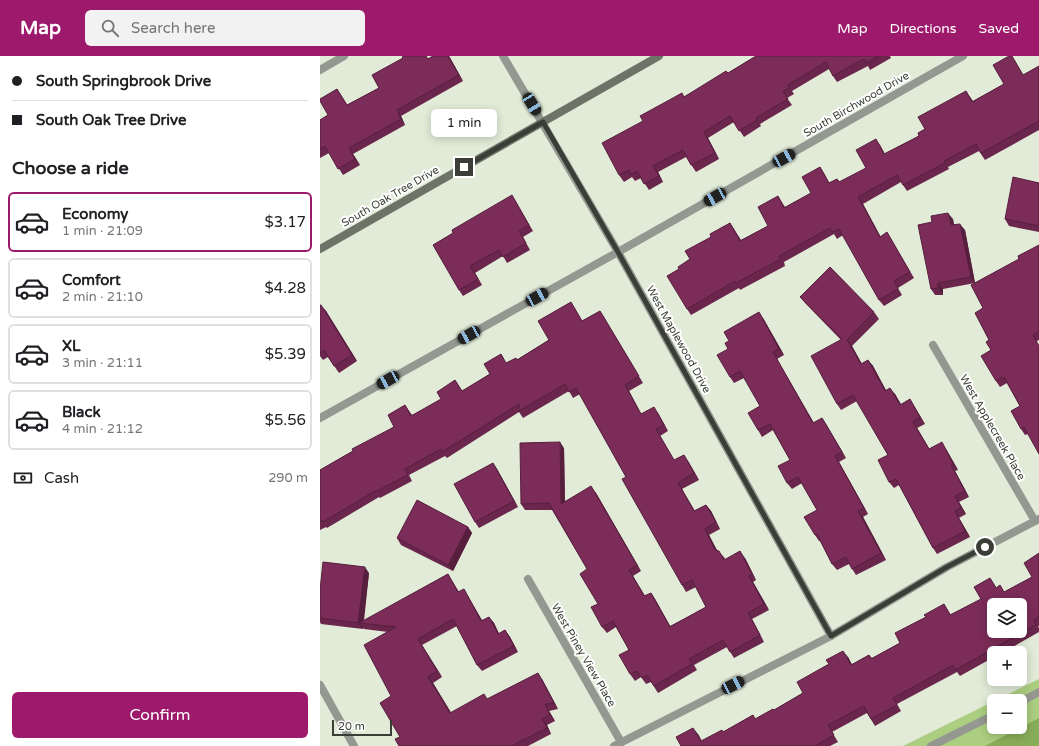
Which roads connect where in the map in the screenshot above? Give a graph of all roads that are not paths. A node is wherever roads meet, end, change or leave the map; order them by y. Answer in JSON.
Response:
{"nodes":[{"id":1,"x":344,"y":56,"type":"edge"},
{"id":2,"x":503,"y":56,"type":"edge"},
{"id":3,"x":659,"y":56,"type":"edge"},
{"id":4,"x":963,"y":56,"type":"edge"},
{"id":5,"x":320,"y":70,"type":"edge"},
{"id":6,"x":543,"y":122,"type":"junction"},
{"id":7,"x":320,"y":249,"type":"edge"},
{"id":8,"x":618,"y":252,"type":"junction"},
{"id":9,"x":933,"y":345,"type":"dead end"},
{"id":10,"x":320,"y":418,"type":"edge"},
{"id":11,"x":1037,"y":520,"type":"edge"},
{"id":12,"x":528,"y":579,"type":"dead end"},
{"id":13,"x":831,"y":636,"type":"junction"},
{"id":14,"x":320,"y":685,"type":"edge"},
{"id":15,"x":1039,"y":692,"type":"edge"},
{"id":16,"x":1027,"y":698,"type":"edge"},
{"id":17,"x":987,"y":718,"type":"edge"},
{"id":18,"x":618,"y":744,"type":"edge"},
{"id":19,"x":354,"y":746,"type":"edge"},
{"id":20,"x":931,"y":746,"type":"edge"}],
"edges":[{"from":1,"to":5,"type":"street"},
{"from":2,"to":6,"type":"street","name":"West Maplewood Drive"},
{"from":3,"to":6,"type":"street","name":"South Oak Tree Drive"},
{"from":4,"to":8,"type":"street","name":"South Birchwood Drive"},
{"from":6,"to":7,"type":"street","name":"South Oak Tree Drive"},
{"from":6,"to":8,"type":"street","name":"West Maplewood Drive"},
{"from":8,"to":10,"type":"street","name":"South Birchwood Drive"},
{"from":8,"to":13,"type":"street","name":"West Maplewood Drive"},
{"from":9,"to":11,"type":"street","name":"West Applecreek Place"},
{"from":11,"to":13,"type":"street"},
{"from":12,"to":18,"type":"street","name":"West Piney View Place"},
{"from":13,"to":18,"type":"street"},
{"from":14,"to":19,"type":"street"},
{"from":15,"to":16,"type":"street"},
{"from":17,"to":20,"type":"street"}]}
